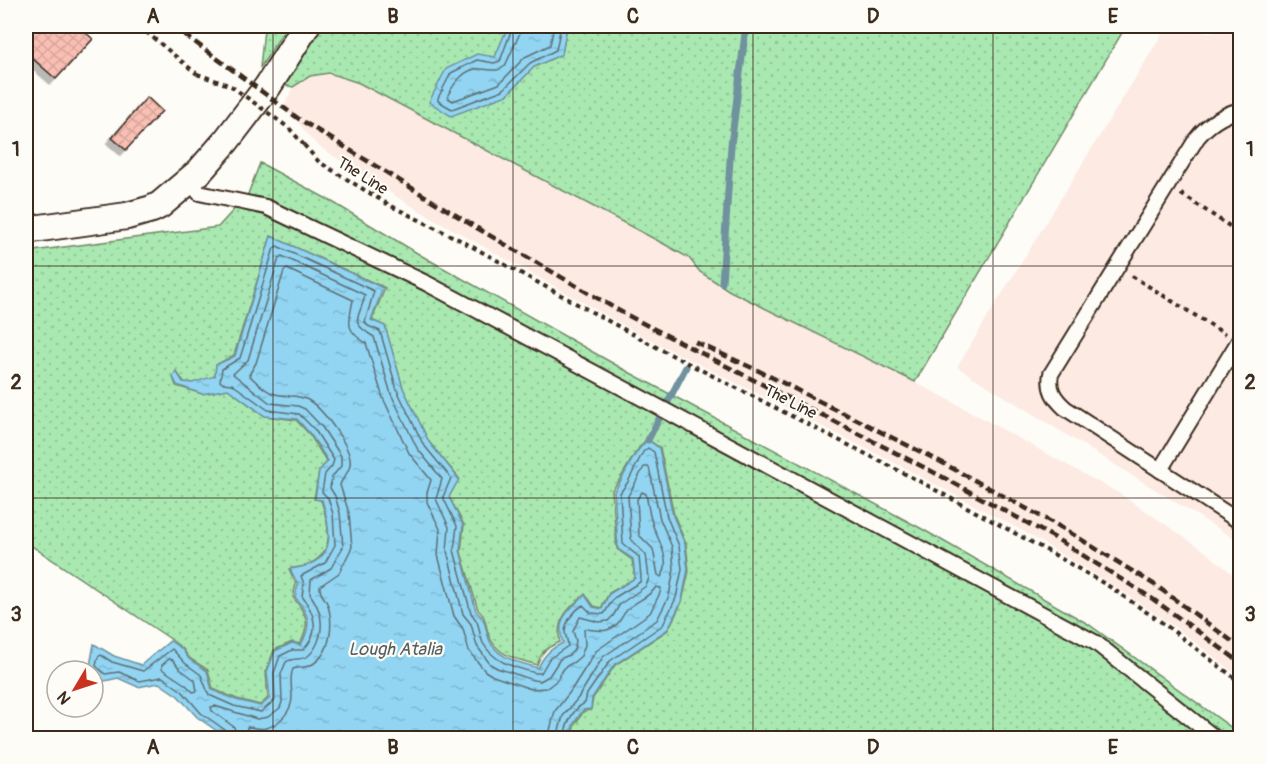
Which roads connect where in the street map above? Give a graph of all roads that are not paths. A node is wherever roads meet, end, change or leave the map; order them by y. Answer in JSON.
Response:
{"nodes":[{"id":1,"x":304,"y":29,"type":"edge"},
{"id":2,"x":1240,"y":110,"type":"edge"},
{"id":3,"x":190,"y":180,"type":"junction"},
{"id":4,"x":26,"y":230,"type":"edge"},
{"id":5,"x":1239,"y":341,"type":"edge"},
{"id":6,"x":1160,"y":470,"type":"junction"},
{"id":7,"x":1240,"y":522,"type":"edge"},
{"id":8,"x":1215,"y":738,"type":"edge"}],
"edges":[{"from":1,"to":3,"type":"street"},
{"from":2,"to":6,"type":"lane"},
{"from":3,"to":4,"type":"street"},
{"from":3,"to":8,"type":"lane"},
{"from":5,"to":6,"type":"lane"},
{"from":6,"to":7,"type":"lane"}]}
